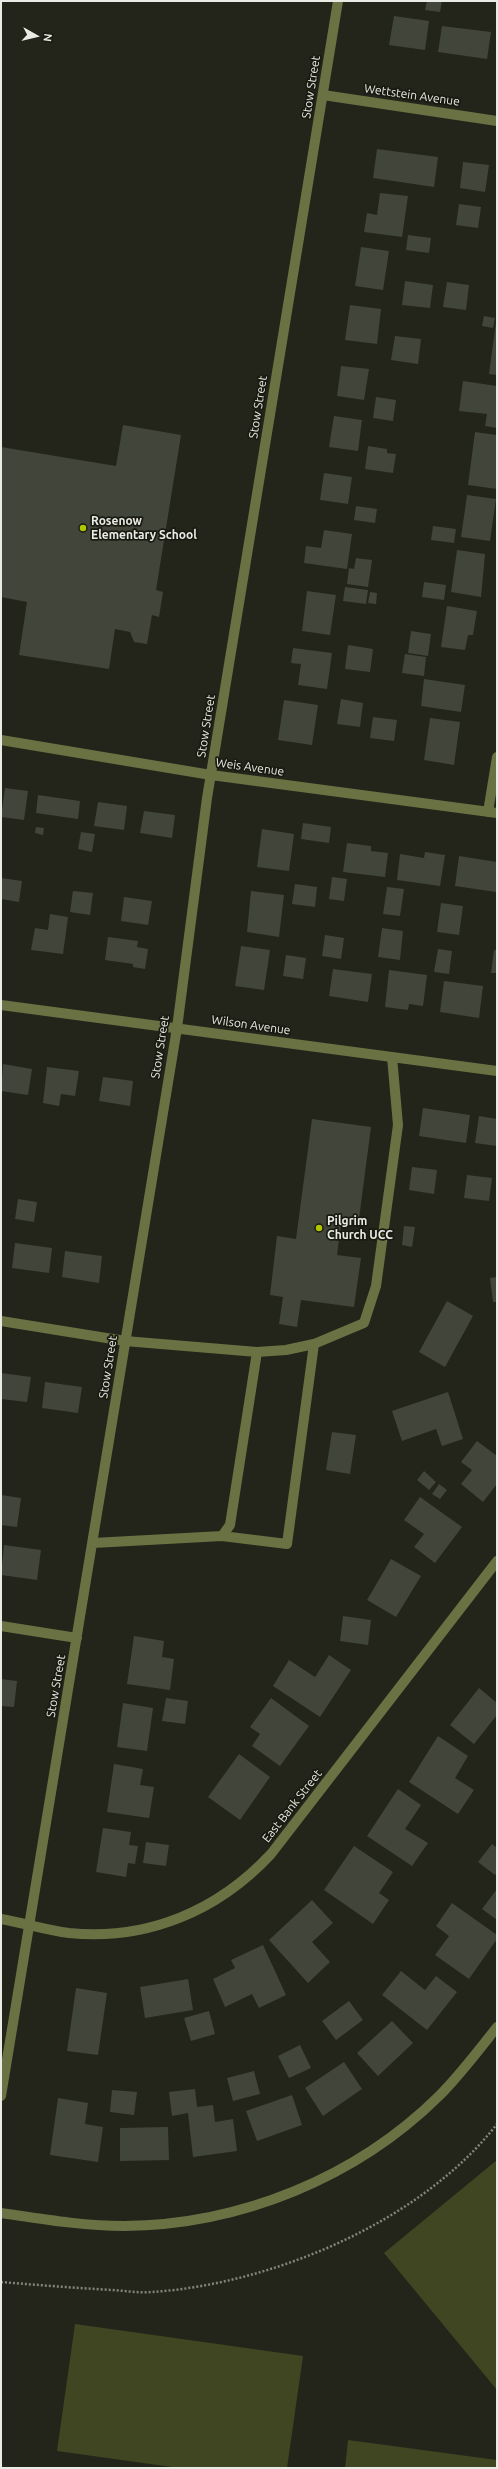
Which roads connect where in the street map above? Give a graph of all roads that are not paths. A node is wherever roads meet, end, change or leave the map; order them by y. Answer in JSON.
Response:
{"nodes":[{"id":1,"x":338,"y":1,"type":"edge"},
{"id":2,"x":323,"y":95,"type":"junction"},
{"id":3,"x":497,"y":120,"type":"edge"},
{"id":4,"x":1,"y":740,"type":"edge"},
{"id":5,"x":497,"y":757,"type":"edge"},
{"id":6,"x":211,"y":775,"type":"junction"},
{"id":7,"x":492,"y":812,"type":"edge"},
{"id":8,"x":1,"y":1005,"type":"edge"},
{"id":9,"x":177,"y":1028,"type":"junction"},
{"id":10,"x":392,"y":1057,"type":"junction"},
{"id":11,"x":497,"y":1071,"type":"edge"},
{"id":12,"x":1,"y":1321,"type":"edge"},
{"id":13,"x":125,"y":1341,"type":"junction"},
{"id":14,"x":314,"y":1344,"type":"junction"},
{"id":15,"x":257,"y":1352,"type":"junction"},
{"id":16,"x":222,"y":1536,"type":"junction"},
{"id":17,"x":93,"y":1544,"type":"junction"},
{"id":18,"x":497,"y":1562,"type":"edge"},
{"id":19,"x":1,"y":1626,"type":"edge"},
{"id":20,"x":77,"y":1638,"type":"junction"},
{"id":21,"x":1,"y":1919,"type":"edge"},
{"id":22,"x":28,"y":1924,"type":"junction"},
{"id":23,"x":497,"y":2027,"type":"edge"},
{"id":24,"x":1,"y":2096,"type":"edge"},
{"id":25,"x":1,"y":2213,"type":"edge"}],
"edges":[{"from":1,"to":2,"type":"street","name":"Stow Street"},
{"from":2,"to":3,"type":"street","name":"Wettstein Avenue"},
{"from":2,"to":6,"type":"street","name":"Stow Street"},
{"from":4,"to":6,"type":"street","name":"Weis Avenue"},
{"from":5,"to":7,"type":"street"},
{"from":6,"to":7,"type":"street","name":"Weis Avenue"},
{"from":6,"to":9,"type":"street","name":"Stow Street"},
{"from":8,"to":9,"type":"street","name":"Wilson Avenue"},
{"from":9,"to":10,"type":"street","name":"Wilson Avenue"},
{"from":9,"to":13,"type":"street","name":"Stow Street"},
{"from":10,"to":11,"type":"street","name":"Wilson Avenue"},
{"from":10,"to":14,"type":"street"},
{"from":12,"to":13,"type":"street"},
{"from":13,"to":15,"type":"street"},
{"from":13,"to":17,"type":"street","name":"Stow Street"},
{"from":14,"to":15,"type":"street"},
{"from":14,"to":16,"type":"street"},
{"from":15,"to":16,"type":"street"},
{"from":16,"to":17,"type":"street"},
{"from":17,"to":20,"type":"street","name":"Stow Street"},
{"from":18,"to":22,"type":"street","name":"East Bank Street"},
{"from":19,"to":20,"type":"street"},
{"from":20,"to":22,"type":"street","name":"Stow Street"},
{"from":21,"to":22,"type":"street","name":"East Bank Street"},
{"from":22,"to":24,"type":"street","name":"Stow Street"},
{"from":23,"to":25,"type":"street"}]}
